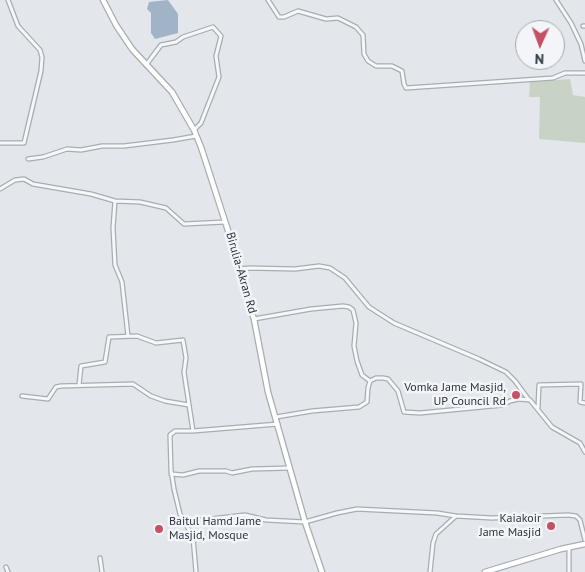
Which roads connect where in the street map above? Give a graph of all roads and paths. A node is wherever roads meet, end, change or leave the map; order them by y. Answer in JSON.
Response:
{"nodes":[{"id":1,"x":8,"y":0,"type":"edge"},
{"id":2,"x":103,"y":0,"type":"edge"},
{"id":3,"x":268,"y":0,"type":"edge"},
{"id":4,"x":556,"y":0,"type":"edge"},
{"id":5,"x":585,"y":61,"type":"edge"},
{"id":6,"x":146,"y":65,"type":"junction"},
{"id":7,"x":585,"y":73,"type":"edge"},
{"id":8,"x":194,"y":130,"type":"junction"},
{"id":9,"x":196,"y":136,"type":"junction"},
{"id":10,"x":0,"y":143,"type":"edge"},
{"id":11,"x":28,"y":159,"type":"dead end"},
{"id":12,"x":0,"y":189,"type":"edge"},
{"id":13,"x":115,"y":201,"type":"junction"},
{"id":14,"x":225,"y":222,"type":"junction"},
{"id":15,"x":239,"y":269,"type":"junction"},
{"id":16,"x":254,"y":320,"type":"junction"},
{"id":17,"x":128,"y":336,"type":"junction"},
{"id":18,"x":370,"y":381,"type":"junction"},
{"id":19,"x":79,"y":384,"type":"junction"},
{"id":20,"x":22,"y":396,"type":"dead end"},
{"id":21,"x":530,"y":400,"type":"junction"},
{"id":22,"x":585,"y":404,"type":"edge"},
{"id":23,"x":189,"y":405,"type":"junction"},
{"id":24,"x":538,"y":408,"type":"junction"},
{"id":25,"x":276,"y":417,"type":"junction"},
{"id":26,"x":278,"y":424,"type":"junction"},
{"id":27,"x":193,"y":431,"type":"junction"},
{"id":28,"x":585,"y":452,"type":"edge"},
{"id":29,"x":290,"y":468,"type":"junction"},
{"id":30,"x":171,"y":474,"type":"junction"},
{"id":31,"x":456,"y":516,"type":"junction"},
{"id":32,"x":184,"y":522,"type":"junction"},
{"id":33,"x":305,"y":522,"type":"junction"},
{"id":34,"x":585,"y":540,"type":"edge"},
{"id":35,"x":585,"y":544,"type":"edge"},
{"id":36,"x":569,"y":547,"type":"junction"},
{"id":37,"x":100,"y":558,"type":"dead end"},
{"id":38,"x":6,"y":567,"type":"dead end"},
{"id":39,"x":8,"y":572,"type":"edge"},
{"id":40,"x":102,"y":572,"type":"edge"},
{"id":41,"x":196,"y":572,"type":"edge"},
{"id":42,"x":322,"y":572,"type":"edge"},
{"id":43,"x":430,"y":572,"type":"edge"},
{"id":44,"x":485,"y":572,"type":"edge"},
{"id":45,"x":569,"y":572,"type":"edge"}],
"edges":[{"from":1,"to":10,"type":"street"},
{"from":2,"to":6,"type":"street","name":"Birulia-Akran Rd"},
{"from":3,"to":7,"type":"street"},
{"from":4,"to":5,"type":"street"},
{"from":6,"to":8,"type":"street","name":"Birulia-Akran Rd"},
{"from":6,"to":8,"type":"street"},
{"from":8,"to":9,"type":"street","name":"Birulia-Akran Rd"},
{"from":9,"to":11,"type":"street"},
{"from":9,"to":14,"type":"street","name":"Birulia-Akran Rd"},
{"from":12,"to":13,"type":"street"},
{"from":13,"to":14,"type":"street"},
{"from":13,"to":17,"type":"street"},
{"from":14,"to":15,"type":"street","name":"Birulia-Akran Rd"},
{"from":15,"to":16,"type":"street","name":"Birulia-Akran Rd"},
{"from":15,"to":21,"type":"street"},
{"from":16,"to":18,"type":"street"},
{"from":16,"to":25,"type":"street","name":"Birulia-Akran Rd"},
{"from":17,"to":19,"type":"street"},
{"from":17,"to":23,"type":"street"},
{"from":18,"to":21,"type":"street"},
{"from":18,"to":25,"type":"street"},
{"from":19,"to":20,"type":"street"},
{"from":19,"to":23,"type":"street"},
{"from":21,"to":24,"type":"street"},
{"from":22,"to":24,"type":"street"},
{"from":23,"to":27,"type":"street"},
{"from":24,"to":28,"type":"street"},
{"from":25,"to":26,"type":"street","name":"Birulia-Akran Rd"},
{"from":26,"to":27,"type":"street"},
{"from":26,"to":29,"type":"street","name":"Birulia-Akran Rd"},
{"from":27,"to":30,"type":"street"},
{"from":29,"to":30,"type":"street"},
{"from":29,"to":33,"type":"street","name":"Birulia-Akran Rd"},
{"from":30,"to":32,"type":"street"},
{"from":31,"to":33,"type":"street"},
{"from":31,"to":34,"type":"street"},
{"from":31,"to":43,"type":"street"},
{"from":32,"to":33,"type":"street"},
{"from":32,"to":41,"type":"street"},
{"from":33,"to":42,"type":"street","name":"Birulia-Akran Rd"},
{"from":35,"to":36,"type":"street"},
{"from":36,"to":44,"type":"street"},
{"from":36,"to":45,"type":"street"},
{"from":37,"to":40,"type":"street"},
{"from":38,"to":39,"type":"street"}]}
